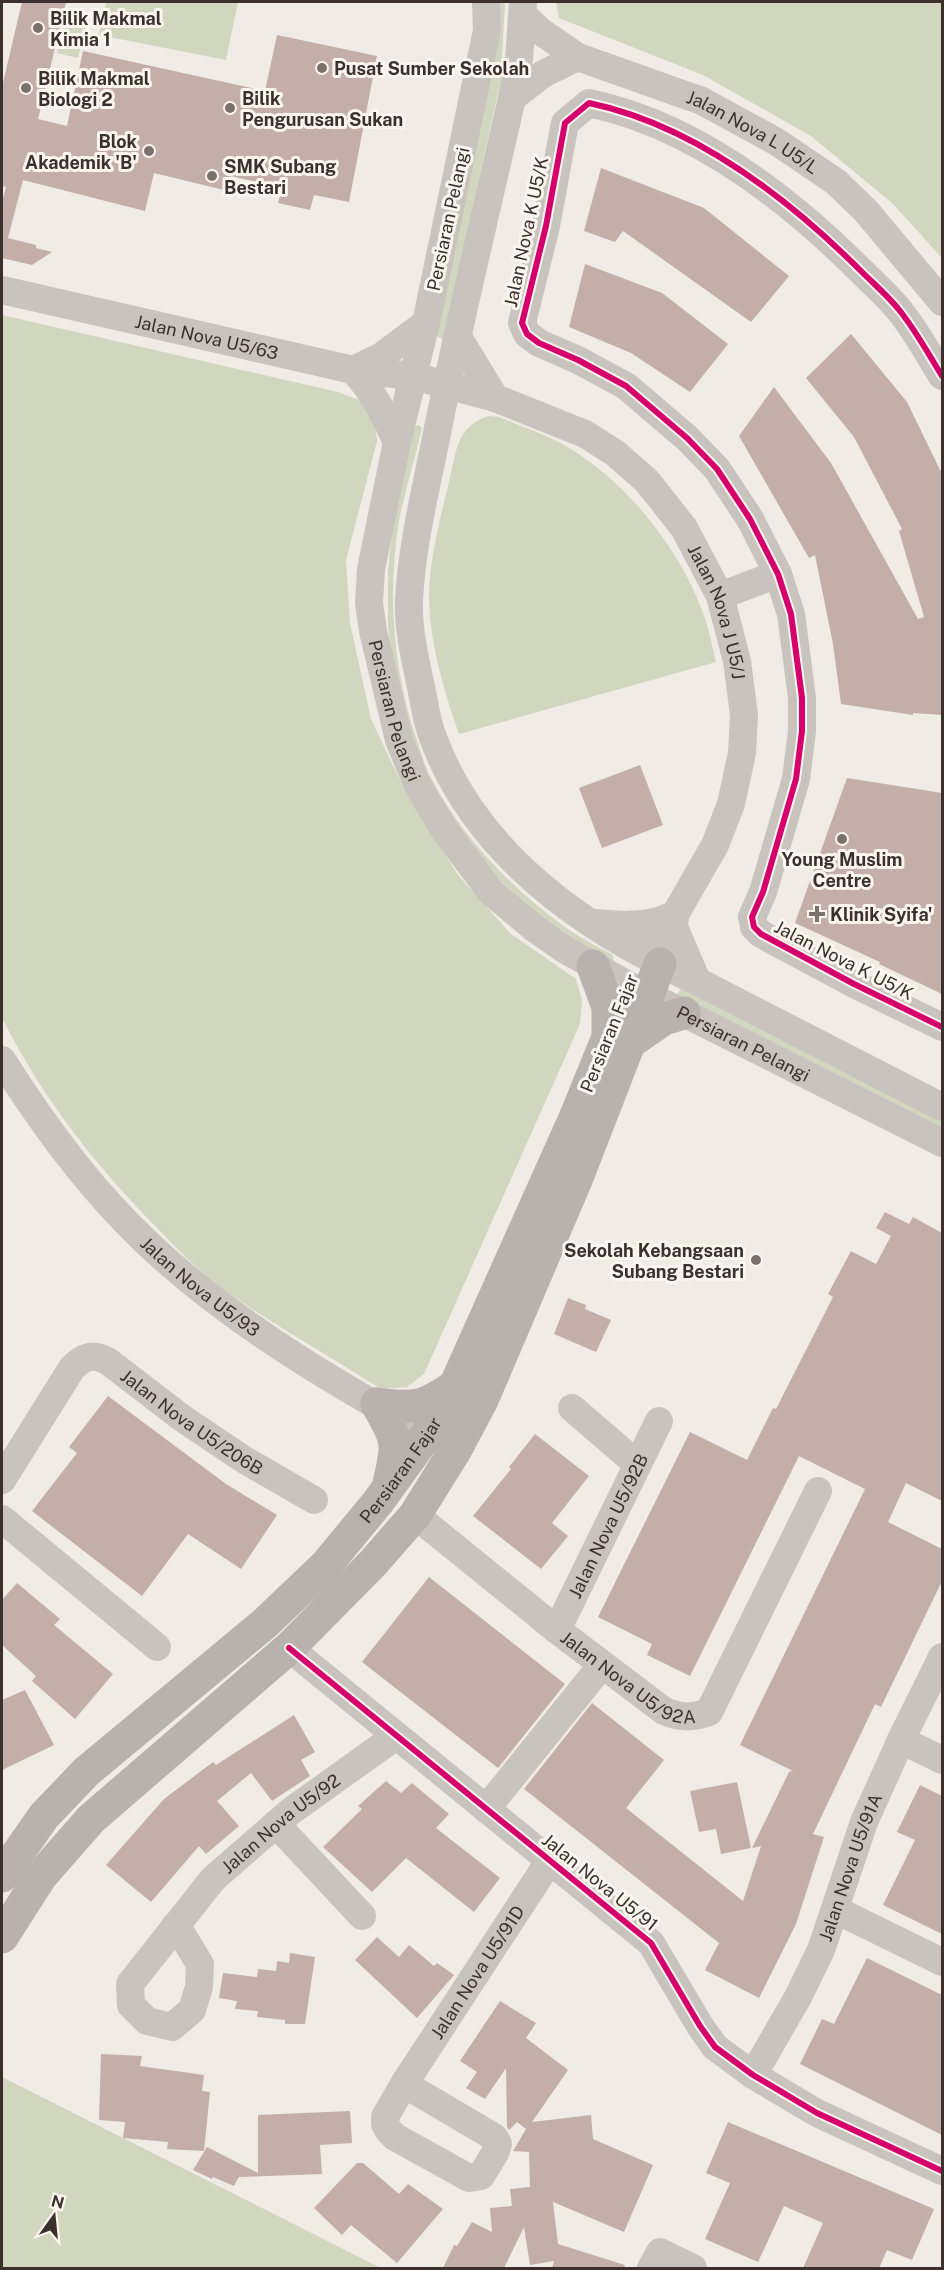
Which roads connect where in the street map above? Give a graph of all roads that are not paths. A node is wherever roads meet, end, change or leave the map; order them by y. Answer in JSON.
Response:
{"nodes":[{"id":1,"x":486,"y":2,"type":"edge"},
{"id":2,"x":523,"y":8,"type":"edge"},
{"id":3,"x":578,"y":57,"type":"junction"},
{"id":4,"x":512,"y":98,"type":"junction"},
{"id":5,"x":2,"y":290,"type":"edge"},
{"id":6,"x":942,"y":302,"type":"edge"},
{"id":7,"x":426,"y":322,"type":"junction"},
{"id":8,"x":459,"y":337,"type":"junction"},
{"id":9,"x":353,"y":370,"type":"junction"},
{"id":10,"x":413,"y":376,"type":"junction"},
{"id":11,"x":942,"y":376,"type":"edge"},
{"id":12,"x":447,"y":385,"type":"junction"},
{"id":13,"x":495,"y":398,"type":"junction"},
{"id":14,"x":436,"y":441,"type":"junction"},
{"id":15,"x":397,"y":442,"type":"junction"},
{"id":16,"x":778,"y":574,"type":"junction"},
{"id":17,"x":720,"y":596,"type":"junction"},
{"id":18,"x":675,"y":914,"type":"junction"},
{"id":19,"x":590,"y":923,"type":"junction"},
{"id":20,"x":654,"y":952,"type":"junction"},
{"id":21,"x":593,"y":966,"type":"junction"},
{"id":22,"x":697,"y":981,"type":"junction"},
{"id":23,"x":638,"y":989,"type":"junction"},
{"id":24,"x":684,"y":1012,"type":"junction"},
{"id":25,"x":942,"y":1026,"type":"edge"},
{"id":26,"x":619,"y":1041,"type":"junction"},
{"id":27,"x":2,"y":1060,"type":"edge"},
{"id":28,"x":942,"y":1107,"type":"edge"},
{"id":29,"x":942,"y":1143,"type":"edge"},
{"id":30,"x":455,"y":1386,"type":"junction"},
{"id":31,"x":377,"y":1404,"type":"junction"},
{"id":32,"x":572,"y":1408,"type":"dead end"},
{"id":33,"x":658,"y":1421,"type":"dead end"},
{"id":34,"x":427,"y":1434,"type":"junction"},
{"id":35,"x":456,"y":1449,"type":"junction"},
{"id":36,"x":637,"y":1464,"type":"junction"},
{"id":37,"x":2,"y":1480,"type":"edge"},
{"id":38,"x":387,"y":1489,"type":"junction"},
{"id":39,"x":818,"y":1491,"type":"dead end"},
{"id":40,"x":314,"y":1500,"type":"dead end"},
{"id":41,"x":414,"y":1515,"type":"junction"},
{"id":42,"x":2,"y":1519,"type":"edge"},
{"id":43,"x":557,"y":1630,"type":"junction"},
{"id":44,"x":157,"y":1647,"type":"dead end"},
{"id":45,"x":289,"y":1648,"type":"junction"},
{"id":46,"x":942,"y":1657,"type":"edge"},
{"id":47,"x":602,"y":1665,"type":"junction"},
{"id":48,"x":396,"y":1736,"type":"junction"},
{"id":49,"x":901,"y":1740,"type":"junction"},
{"id":50,"x":942,"y":1760,"type":"edge"},
{"id":51,"x":486,"y":1809,"type":"junction"},
{"id":52,"x":44,"y":1815,"type":"junction"},
{"id":53,"x":276,"y":1824,"type":"junction"},
{"id":54,"x":2,"y":1842,"type":"edge"},
{"id":55,"x":550,"y":1860,"type":"junction"},
{"id":56,"x":2,"y":1876,"type":"edge"},
{"id":57,"x":836,"y":1910,"type":"junction"},
{"id":58,"x":362,"y":1916,"type":"dead end"},
{"id":59,"x":176,"y":1925,"type":"dead end"},
{"id":60,"x":2,"y":1937,"type":"edge"},
{"id":61,"x":942,"y":1962,"type":"edge"},
{"id":62,"x":753,"y":2075,"type":"junction"},
{"id":63,"x":404,"y":2084,"type":"dead end"},
{"id":64,"x":942,"y":2171,"type":"edge"},
{"id":65,"x":651,"y":2268,"type":"edge"},
{"id":66,"x":693,"y":2268,"type":"edge"}],
"edges":[{"from":1,"to":7,"type":"street","name":"Persiaran Pelangi"},
{"from":2,"to":3,"type":"street","name":"Jalan Nova L U5/L"},
{"from":2,"to":4,"type":"street","name":"Persiaran Pelangi"},
{"from":3,"to":4,"type":"street"},
{"from":3,"to":6,"type":"street","name":"Jalan Nova L U5/L"},
{"from":4,"to":8,"type":"street","name":"Persiaran Pelangi"},
{"from":5,"to":9,"type":"street","name":"Jalan Nova U5/63"},
{"from":7,"to":9,"type":"street"},
{"from":7,"to":10,"type":"street","name":"Persiaran Pelangi"},
{"from":8,"to":12,"type":"street","name":"Persiaran Pelangi"},
{"from":8,"to":13,"type":"street"},
{"from":9,"to":10,"type":"street","name":"Jalan Nova U5/63"},
{"from":9,"to":15,"type":"street"},
{"from":10,"to":12,"type":"street","name":"Jalan Nova U5/63"},
{"from":10,"to":15,"type":"street","name":"Persiaran Pelangi"},
{"from":11,"to":16,"type":"street","name":"Jalan Nova K U5/K"},
{"from":12,"to":13,"type":"street","name":"Jalan Nova J U5/J"},
{"from":12,"to":14,"type":"street","name":"Persiaran Pelangi"},
{"from":13,"to":14,"type":"street"},
{"from":13,"to":17,"type":"street","name":"Jalan Nova J U5/J"},
{"from":14,"to":19,"type":"street","name":"Persiaran Pelangi"},
{"from":15,"to":21,"type":"street","name":"Persiaran Pelangi"},
{"from":16,"to":17,"type":"street"},
{"from":16,"to":25,"type":"street","name":"Jalan Nova K U5/K"},
{"from":17,"to":18,"type":"street","name":"Jalan Nova J U5/J"},
{"from":18,"to":19,"type":"street"},
{"from":18,"to":20,"type":"street","name":"Jalan Nova J U5/J"},
{"from":18,"to":22,"type":"street"},
{"from":19,"to":20,"type":"street","name":"Persiaran Pelangi"},
{"from":20,"to":22,"type":"street","name":"Persiaran Pelangi"},
{"from":20,"to":23,"type":"main road"},
{"from":21,"to":23,"type":"street","name":"Persiaran Pelangi"},
{"from":21,"to":26,"type":"main road"},
{"from":22,"to":28,"type":"street","name":"Persiaran Pelangi"},
{"from":23,"to":24,"type":"street","name":"Persiaran Pelangi"},
{"from":23,"to":26,"type":"main road"},
{"from":24,"to":26,"type":"main road"},
{"from":24,"to":29,"type":"street","name":"Persiaran Pelangi"},
{"from":26,"to":30,"type":"main road","name":"Persiaran Fajar"},
{"from":26,"to":35,"type":"main road"},
{"from":27,"to":31,"type":"street","name":"Jalan Nova U5/93"},
{"from":30,"to":31,"type":"main road"},
{"from":30,"to":34,"type":"main road","name":"Persiaran Fajar"},
{"from":31,"to":34,"type":"street","name":"Jalan Nova U5/93"},
{"from":31,"to":38,"type":"main road"},
{"from":32,"to":36,"type":"street"},
{"from":33,"to":36,"type":"street","name":"Jalan Nova U5/92B"},
{"from":34,"to":35,"type":"street","name":"Jalan Nova U5/93"},
{"from":34,"to":38,"type":"main road","name":"Persiaran Fajar"},
{"from":35,"to":41,"type":"main road"},
{"from":36,"to":43,"type":"street","name":"Jalan Nova U5/92B"},
{"from":37,"to":40,"type":"street","name":"Jalan Nova U5/206B"},
{"from":38,"to":52,"type":"main road","name":"Persiaran Fajar"},
{"from":39,"to":47,"type":"street","name":"Jalan Nova U5/92A"},
{"from":41,"to":43,"type":"street","name":"Jalan Nova U5/92A"},
{"from":41,"to":45,"type":"main road"},
{"from":42,"to":44,"type":"street"},
{"from":43,"to":47,"type":"street","name":"Jalan Nova U5/92A"},
{"from":45,"to":48,"type":"street","name":"Jalan Nova U5/91"},
{"from":45,"to":60,"type":"main road"},
{"from":46,"to":49,"type":"street","name":"Jalan Nova U5/91A"},
{"from":47,"to":51,"type":"street"},
{"from":48,"to":51,"type":"street","name":"Jalan Nova U5/91"},
{"from":48,"to":53,"type":"street","name":"Jalan Nova U5/92"},
{"from":49,"to":50,"type":"street"},
{"from":49,"to":57,"type":"street","name":"Jalan Nova U5/91A"},
{"from":51,"to":55,"type":"street","name":"Jalan Nova U5/91"},
{"from":52,"to":54,"type":"street"},
{"from":52,"to":56,"type":"main road","name":"Persiaran Fajar"},
{"from":53,"to":58,"type":"street"},
{"from":53,"to":59,"type":"street","name":"Jalan Nova U5/92"},
{"from":55,"to":62,"type":"street","name":"Jalan Nova U5/91"},
{"from":55,"to":63,"type":"street","name":"Jalan Nova U5/91D"},
{"from":57,"to":61,"type":"street"},
{"from":57,"to":62,"type":"street","name":"Jalan Nova U5/91A"},
{"from":62,"to":64,"type":"street","name":"Jalan Nova U5/91"},
{"from":65,"to":66,"type":"street"}]}
